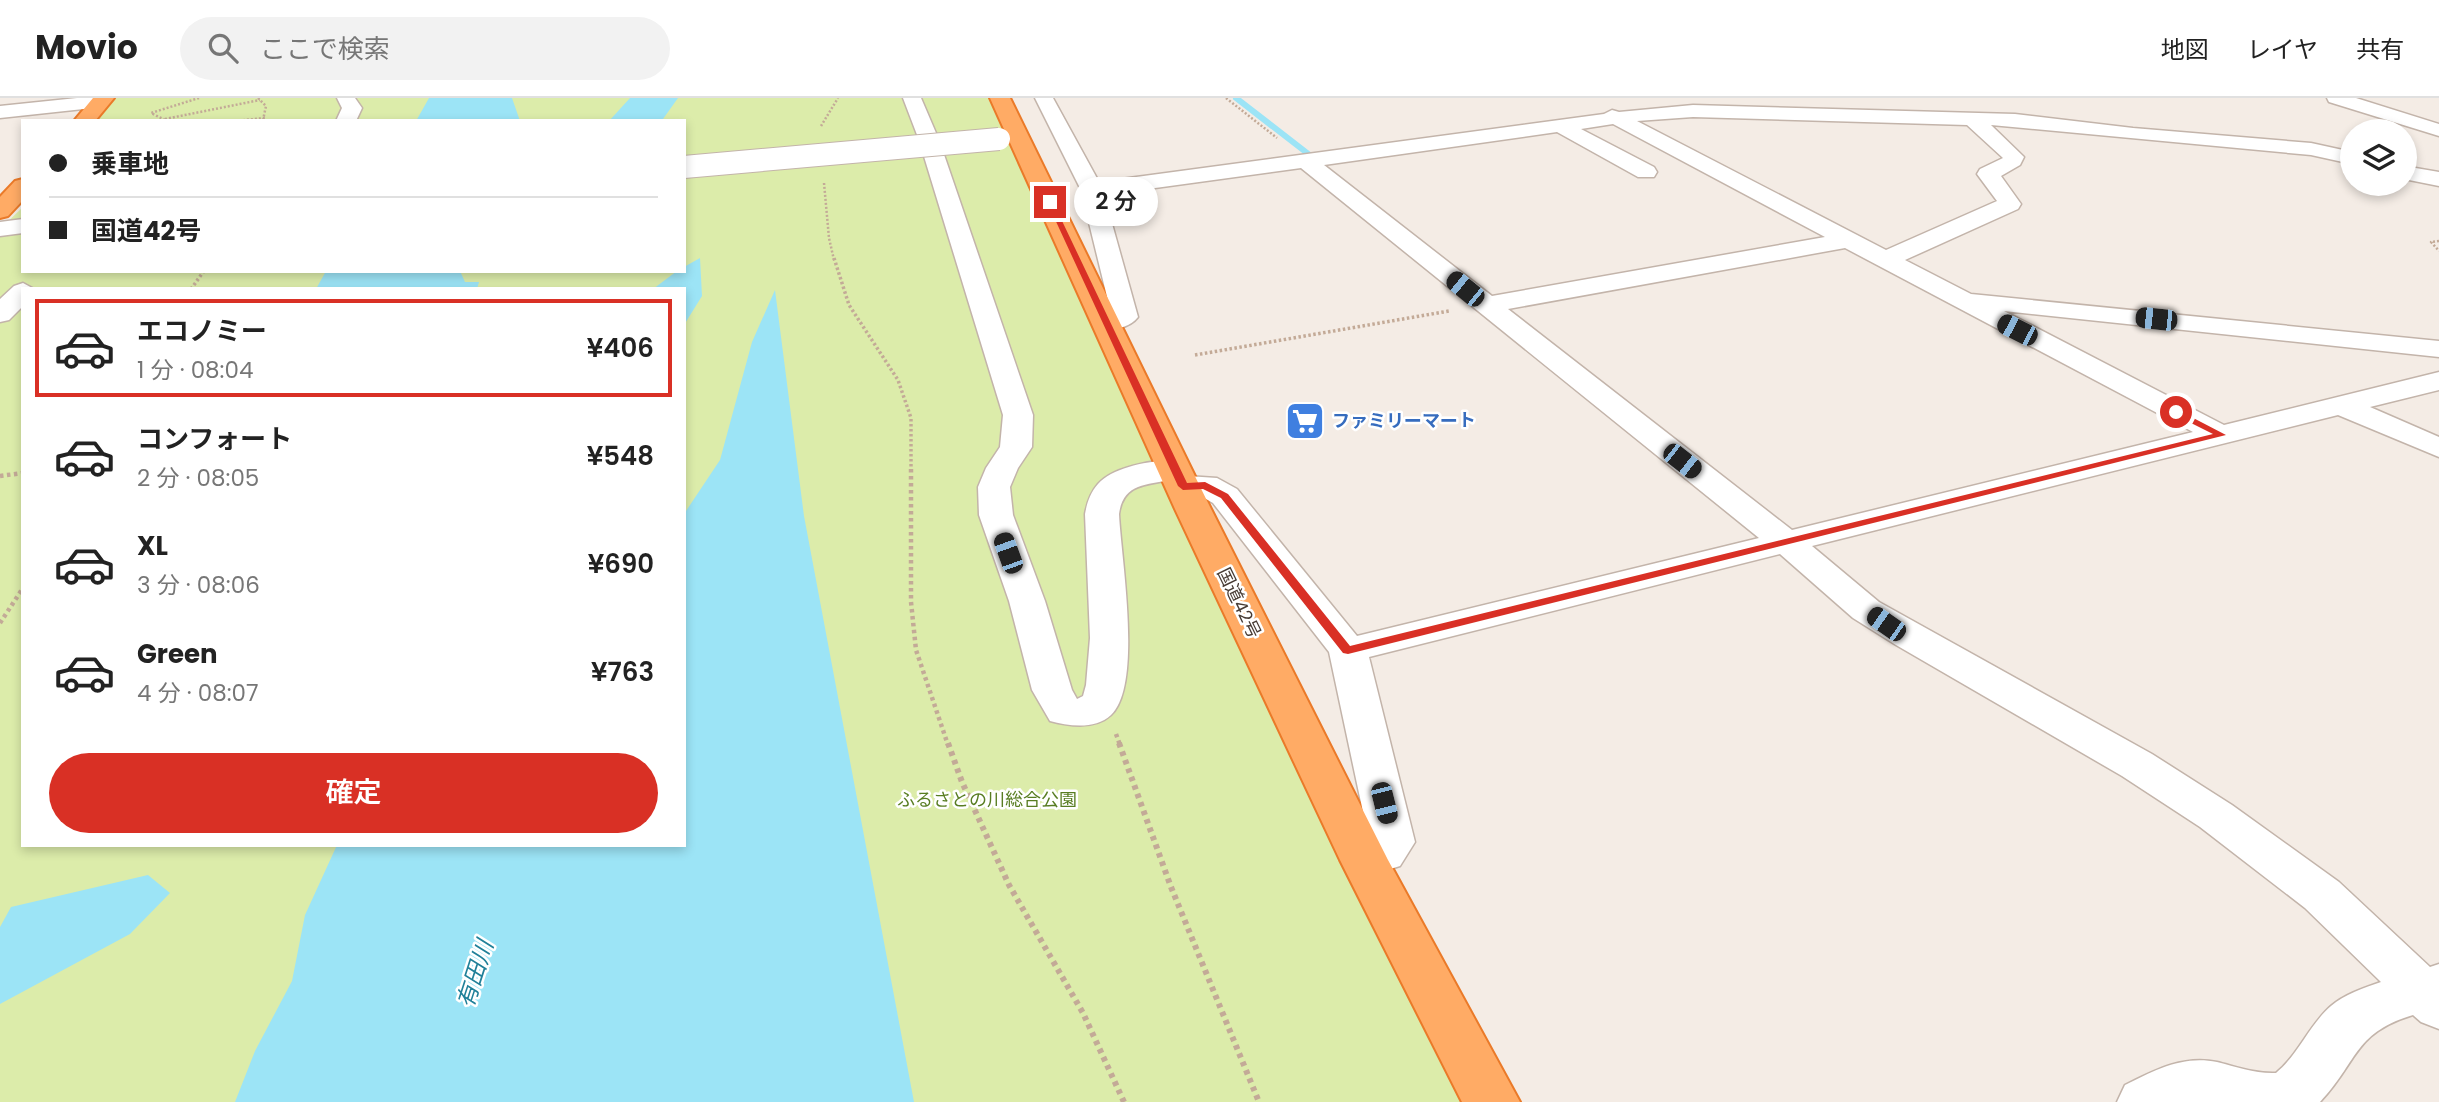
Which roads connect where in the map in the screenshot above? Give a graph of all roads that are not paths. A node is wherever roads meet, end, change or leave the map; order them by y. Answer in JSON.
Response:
{"nodes":[{"id":1,"x":346,"y":98,"type":"edge"},
{"id":2,"x":912,"y":98,"type":"edge"},
{"id":3,"x":1000,"y":98,"type":"edge"},
{"id":4,"x":1044,"y":98,"type":"edge"},
{"id":5,"x":2336,"y":98,"type":"edge"},
{"id":6,"x":103,"y":100,"type":"edge"},
{"id":7,"x":1586,"y":103,"type":"dead end"},
{"id":8,"x":2009,"y":103,"type":"dead end"},
{"id":9,"x":0,"y":112,"type":"edge"},
{"id":10,"x":1615,"y":118,"type":"junction"},
{"id":11,"x":1971,"y":118,"type":"junction"},
{"id":12,"x":85,"y":119,"type":"edge"},
{"id":13,"x":348,"y":119,"type":"edge"},
{"id":14,"x":2029,"y":121,"type":"junction"},
{"id":15,"x":1560,"y":125,"type":"junction"},
{"id":16,"x":2439,"y":130,"type":"edge"},
{"id":17,"x":1009,"y":138,"type":"junction"},
{"id":18,"x":2340,"y":155,"type":"edge"},
{"id":19,"x":1306,"y":161,"type":"junction"},
{"id":20,"x":686,"y":167,"type":"edge"},
{"id":21,"x":1646,"y":172,"type":"dead end"},
{"id":22,"x":2417,"y":175,"type":"edge"},
{"id":23,"x":2439,"y":179,"type":"edge"},
{"id":24,"x":1092,"y":190,"type":"junction"},
{"id":25,"x":21,"y":192,"type":"edge"},
{"id":26,"x":10,"y":223,"type":"edge"},
{"id":27,"x":1849,"y":240,"type":"junction"},
{"id":28,"x":1886,"y":259,"type":"junction"},
{"id":29,"x":40,"y":273,"type":"edge"},
{"id":30,"x":27,"y":287,"type":"edge"},
{"id":31,"x":21,"y":293,"type":"edge"},
{"id":32,"x":1962,"y":298,"type":"junction"},
{"id":33,"x":1485,"y":304,"type":"junction"},
{"id":34,"x":0,"y":314,"type":"edge"},
{"id":35,"x":1106,"y":323,"type":"junction"},
{"id":36,"x":2439,"y":349,"type":"edge"},
{"id":37,"x":2439,"y":381,"type":"edge"},
{"id":38,"x":2341,"y":405,"type":"junction"},
{"id":39,"x":2221,"y":435,"type":"junction"},
{"id":40,"x":2439,"y":448,"type":"edge"},
{"id":41,"x":1179,"y":478,"type":"junction"},
{"id":42,"x":1786,"y":542,"type":"junction"},
{"id":43,"x":1348,"y":650,"type":"junction"},
{"id":44,"x":1364,"y":860,"type":"junction"},
{"id":45,"x":2434,"y":995,"type":"edge"},
{"id":46,"x":1491,"y":1102,"type":"edge"},
{"id":47,"x":2144,"y":1102,"type":"edge"}],
"edges":[{"from":1,"to":13,"type":"street"},
{"from":2,"to":41,"type":"street"},
{"from":3,"to":17,"type":"highway","name":"国道42号"},
{"from":4,"to":24,"type":"street"},
{"from":5,"to":16,"type":"street"},
{"from":6,"to":9,"type":"street"},
{"from":6,"to":12,"type":"highway"},
{"from":7,"to":10,"type":"street"},
{"from":8,"to":14,"type":"street"},
{"from":10,"to":11,"type":"street"},
{"from":10,"to":15,"type":"street"},
{"from":10,"to":27,"type":"street"},
{"from":11,"to":14,"type":"street"},
{"from":11,"to":28,"type":"street"},
{"from":14,"to":18,"type":"street"},
{"from":15,"to":19,"type":"street"},
{"from":15,"to":21,"type":"street"},
{"from":17,"to":20,"type":"street","bridge":true},
{"from":17,"to":35,"type":"highway","name":"国道42号"},
{"from":19,"to":24,"type":"street"},
{"from":19,"to":33,"type":"street"},
{"from":22,"to":23,"type":"street"},
{"from":24,"to":35,"type":"street"},
{"from":25,"to":26,"type":"highway"},
{"from":27,"to":28,"type":"street"},
{"from":27,"to":33,"type":"street"},
{"from":28,"to":32,"type":"street"},
{"from":29,"to":30,"type":"street"},
{"from":31,"to":34,"type":"street"},
{"from":32,"to":36,"type":"street"},
{"from":32,"to":39,"type":"street"},
{"from":33,"to":42,"type":"street"},
{"from":35,"to":41,"type":"highway","name":"国道42号"},
{"from":37,"to":38,"type":"street"},
{"from":38,"to":39,"type":"street"},
{"from":38,"to":40,"type":"street"},
{"from":39,"to":42,"type":"street"},
{"from":41,"to":43,"type":"street"},
{"from":41,"to":44,"type":"highway","name":"国道42号"},
{"from":42,"to":43,"type":"street"},
{"from":42,"to":45,"type":"street"},
{"from":43,"to":44,"type":"street"},
{"from":44,"to":46,"type":"highway","name":"国道42号"},
{"from":45,"to":47,"type":"street"}]}
